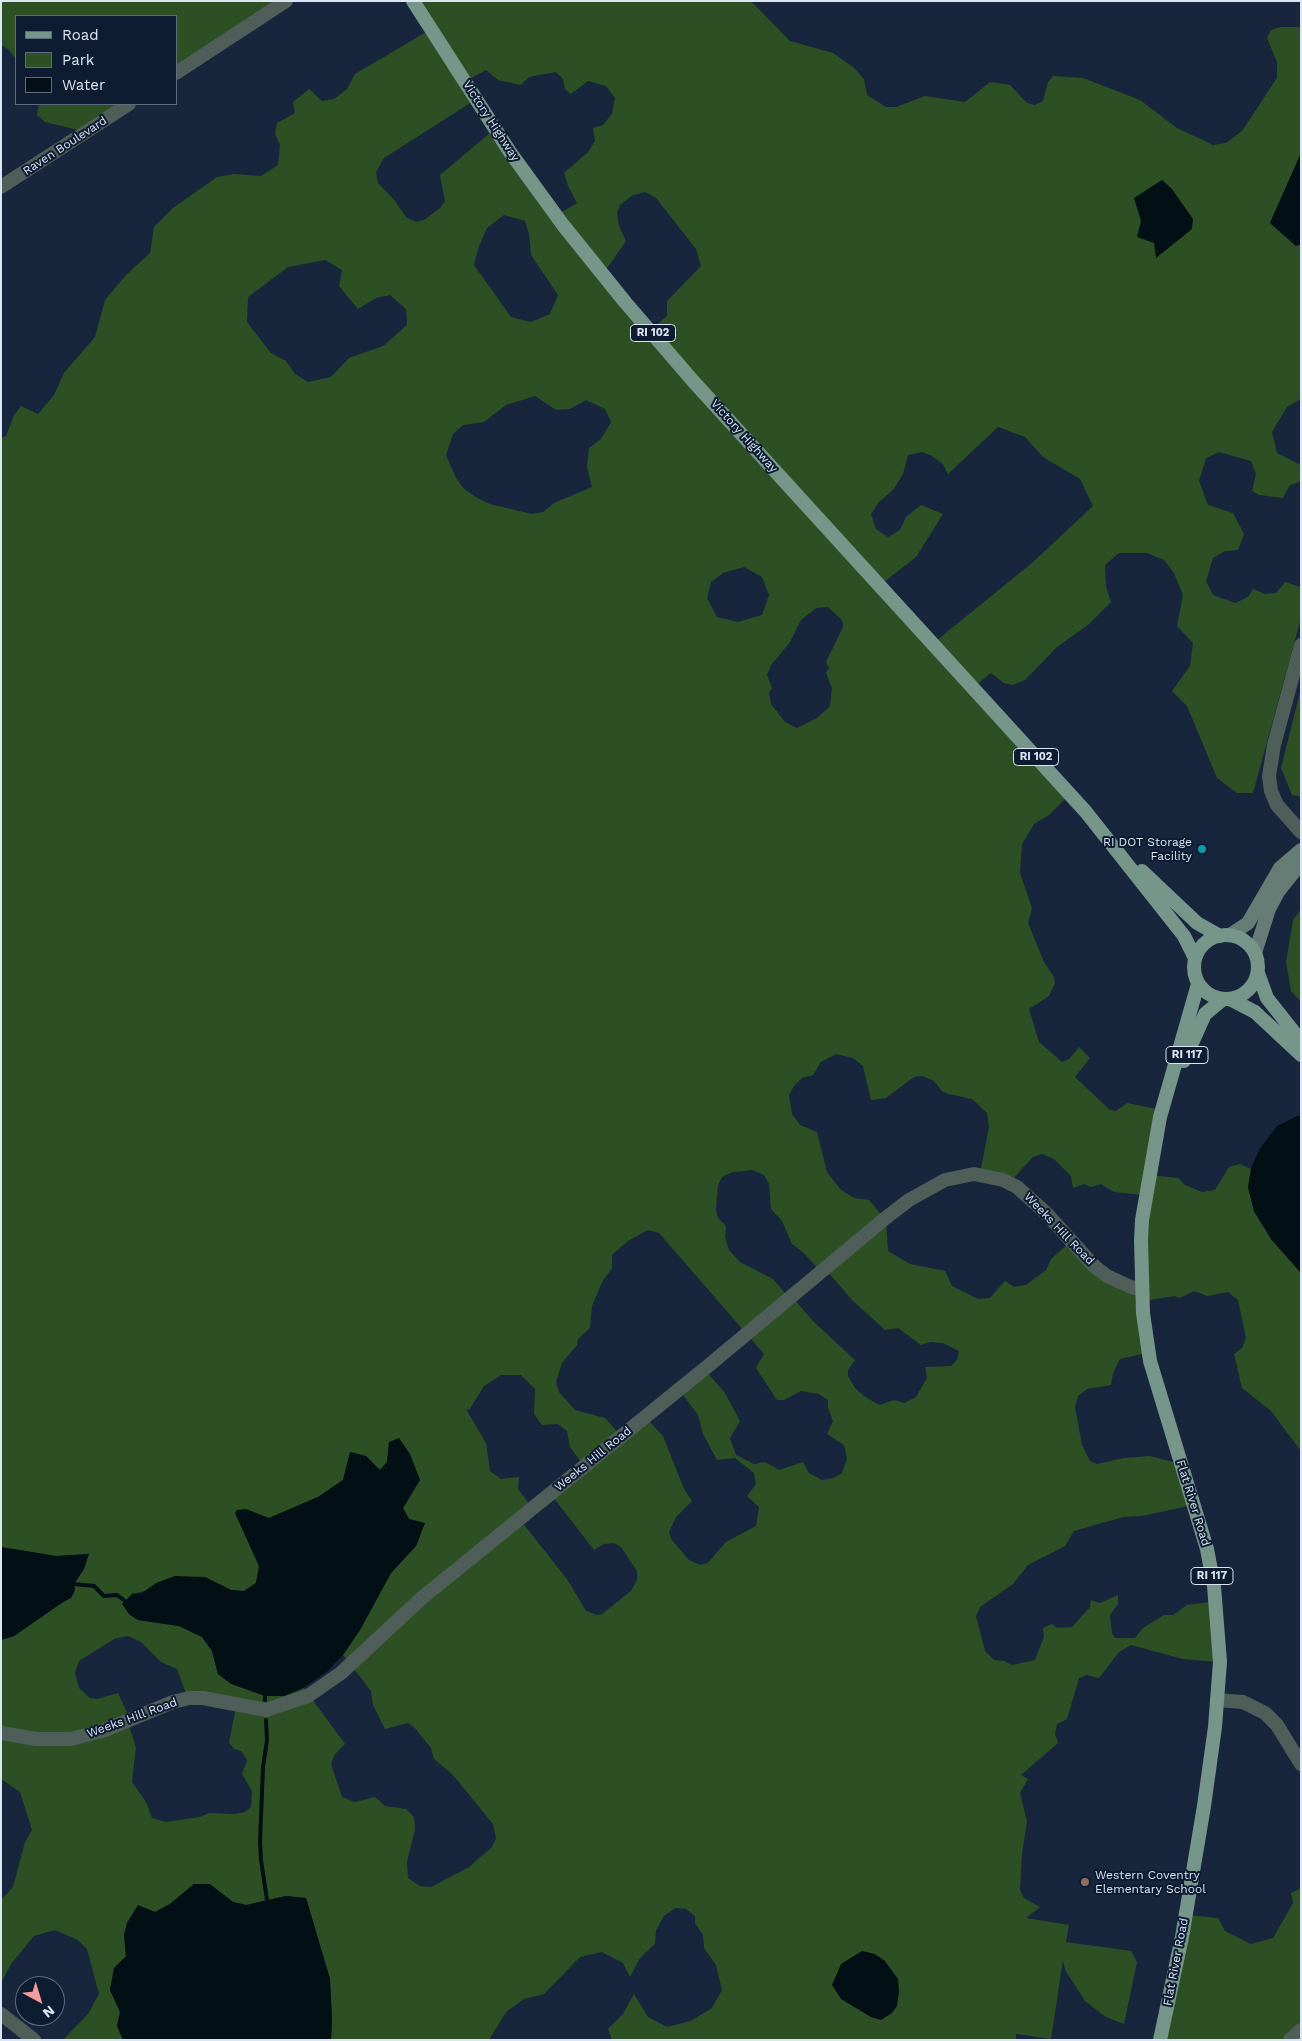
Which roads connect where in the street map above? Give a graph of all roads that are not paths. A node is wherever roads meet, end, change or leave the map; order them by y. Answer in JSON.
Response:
{"nodes":[{"id":1,"x":286,"y":1,"type":"edge"},
{"id":2,"x":413,"y":1,"type":"edge"},
{"id":3,"x":178,"y":72,"type":"edge"},
{"id":4,"x":127,"y":105,"type":"edge"},
{"id":5,"x":1,"y":187,"type":"edge"},
{"id":6,"x":1301,"y":645,"type":"edge"},
{"id":7,"x":1301,"y":832,"type":"edge"},
{"id":8,"x":1111,"y":842,"type":"junction"},
{"id":9,"x":1301,"y":850,"type":"edge"},
{"id":10,"x":1301,"y":863,"type":"edge"},
{"id":11,"x":1225,"y":935,"type":"junction"},
{"id":12,"x":1255,"y":953,"type":"junction"},
{"id":13,"x":1195,"y":958,"type":"junction"},
{"id":14,"x":1258,"y":974,"type":"junction"},
{"id":15,"x":1198,"y":984,"type":"junction"},
{"id":16,"x":1226,"y":999,"type":"junction"},
{"id":17,"x":1301,"y":1041,"type":"edge"},
{"id":18,"x":1301,"y":1055,"type":"edge"},
{"id":19,"x":1160,"y":1117,"type":"junction"},
{"id":20,"x":1142,"y":1289,"type":"junction"},
{"id":21,"x":1217,"y":1700,"type":"junction"},
{"id":22,"x":1,"y":1733,"type":"edge"},
{"id":23,"x":1301,"y":1764,"type":"edge"},
{"id":24,"x":1,"y":2014,"type":"edge"},
{"id":25,"x":1301,"y":2030,"type":"edge"},
{"id":26,"x":34,"y":2040,"type":"edge"},
{"id":27,"x":1160,"y":2040,"type":"edge"},
{"id":28,"x":1290,"y":2040,"type":"edge"}],
"edges":[{"from":1,"to":3,"type":"street"},
{"from":2,"to":8,"type":"main road","name":"Victory Highway","number":"RI 102"},
{"from":4,"to":5,"type":"street","name":"Raven Boulevard"},
{"from":6,"to":7,"type":"street"},
{"from":8,"to":11,"type":"main road","name":"Victory Highway","number":"RI 102"},
{"from":8,"to":13,"type":"main road","name":"Victory Highway","number":"RI 102"},
{"from":9,"to":11,"type":"main road"},
{"from":10,"to":12,"type":"main road"},
{"from":11,"to":12,"type":"main road"},
{"from":11,"to":13,"type":"main road"},
{"from":12,"to":14,"type":"main road"},
{"from":13,"to":15,"type":"main road"},
{"from":14,"to":16,"type":"main road"},
{"from":14,"to":17,"type":"main road"},
{"from":15,"to":16,"type":"main road"},
{"from":15,"to":19,"type":"main road","name":"Flat River Road"},
{"from":16,"to":18,"type":"main road"},
{"from":16,"to":19,"type":"main road","name":"Flat River Road","number":"RI 117"},
{"from":19,"to":20,"type":"main road","name":"Flat River Road","number":"RI 117"},
{"from":20,"to":21,"type":"main road","name":"Flat River Road","number":"RI 117"},
{"from":20,"to":22,"type":"street","name":"Weeks Hill Road"},
{"from":21,"to":23,"type":"street"},
{"from":21,"to":27,"type":"main road","name":"Flat River Road","number":"RI 117"},
{"from":24,"to":26,"type":"street"},
{"from":25,"to":28,"type":"street"}]}
